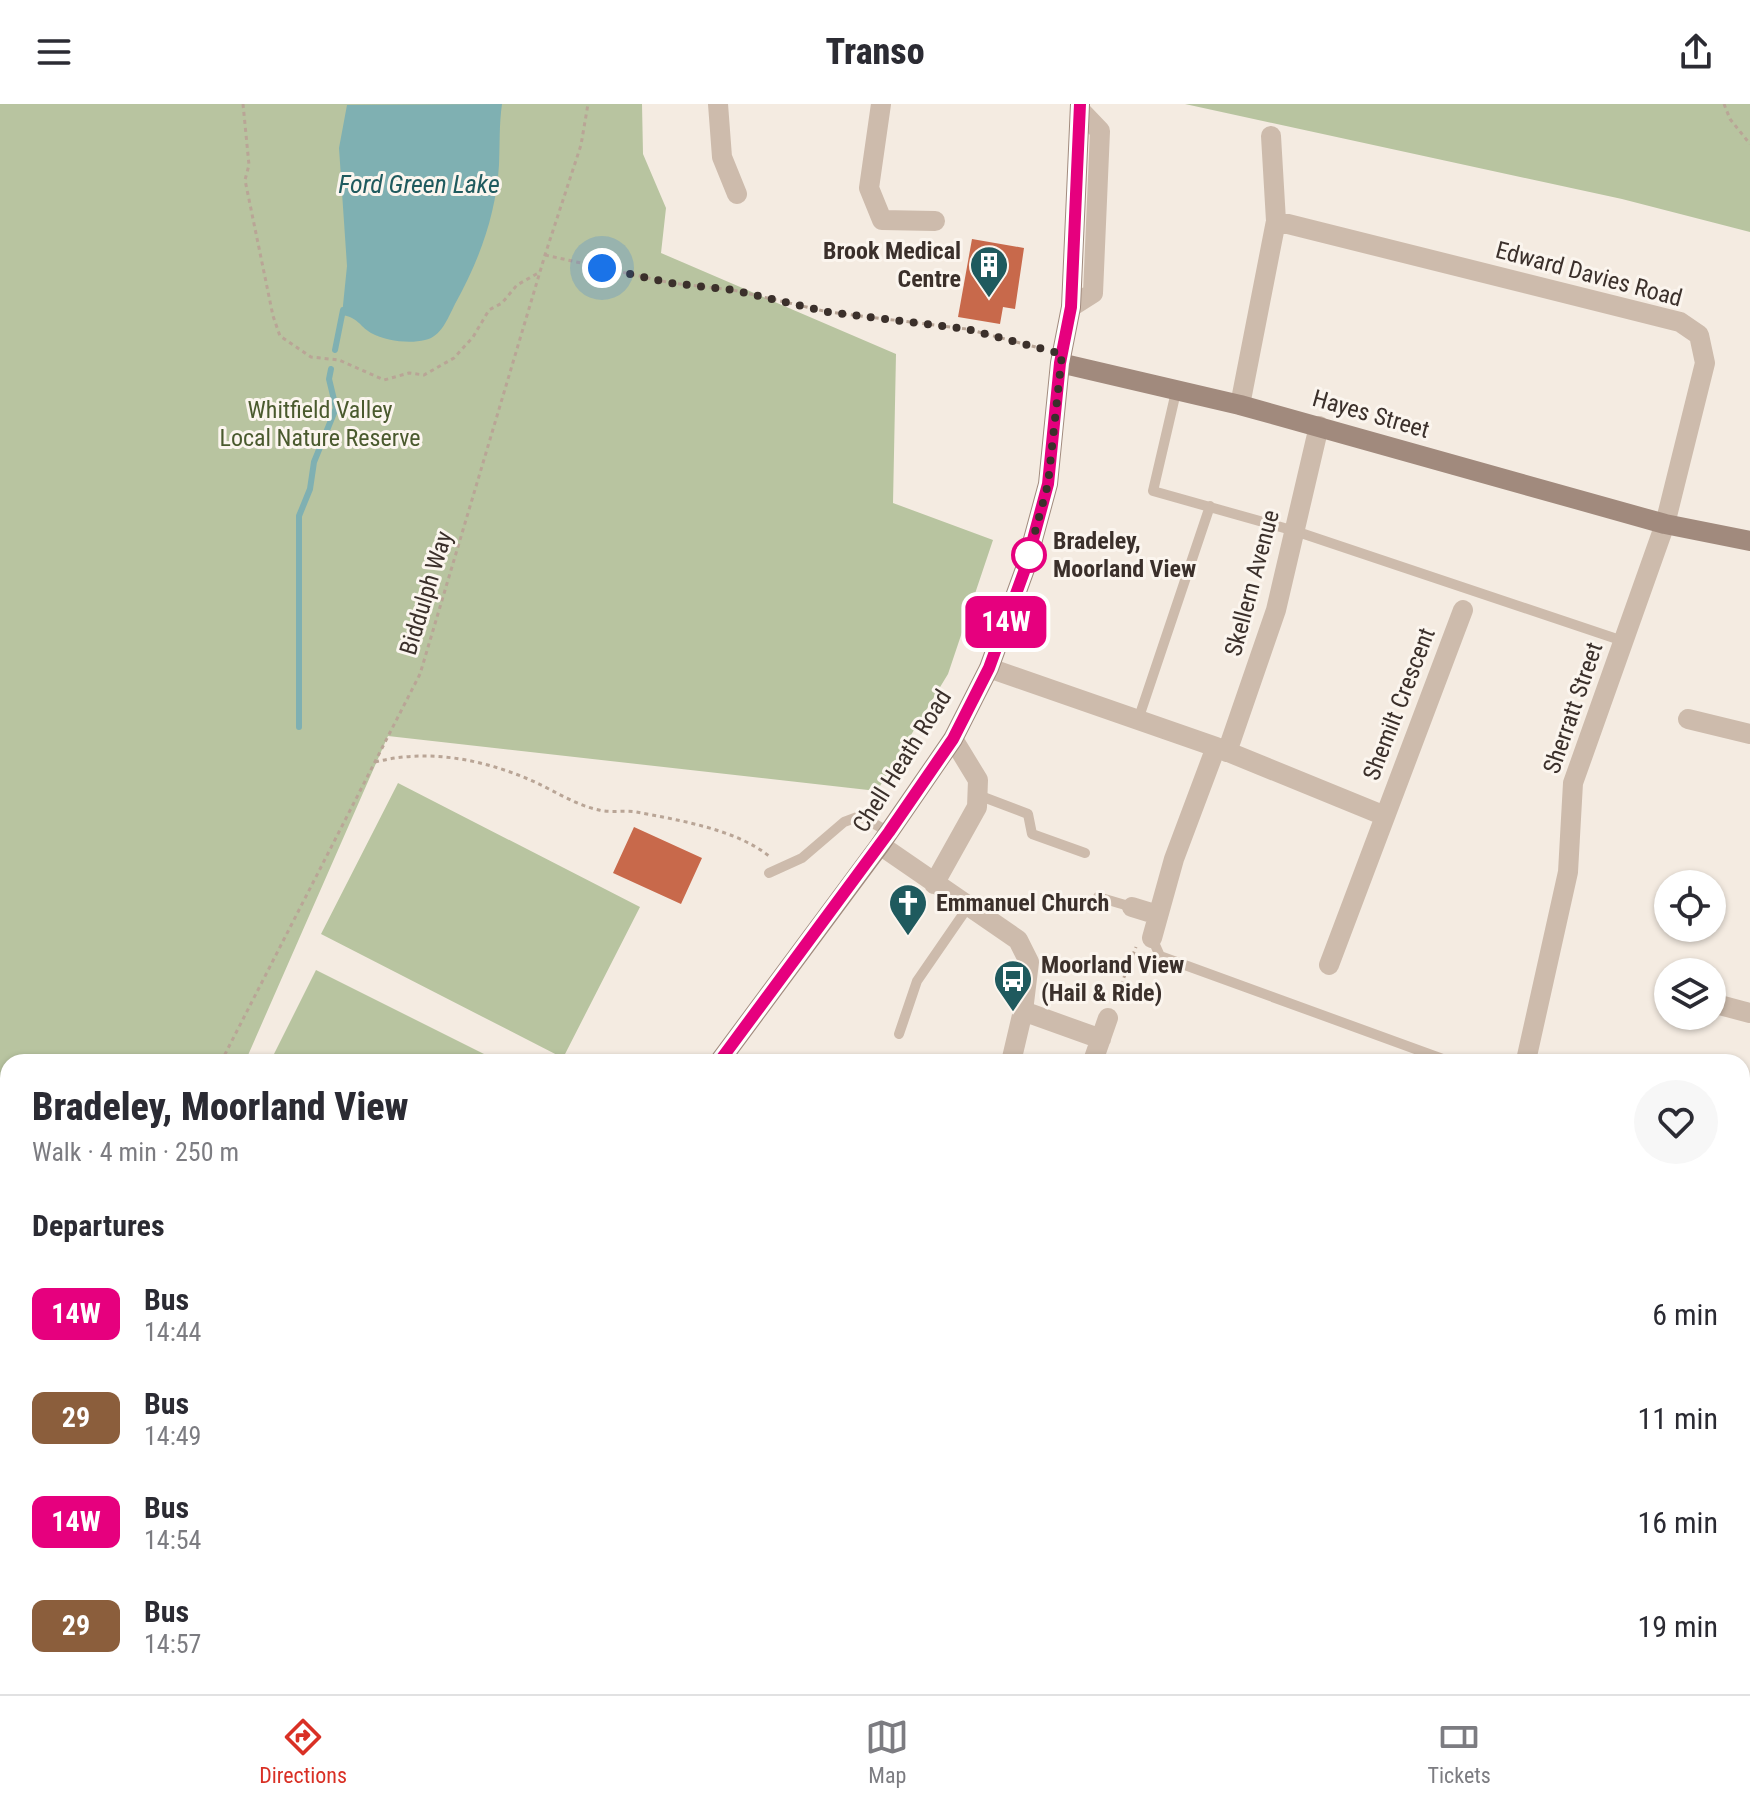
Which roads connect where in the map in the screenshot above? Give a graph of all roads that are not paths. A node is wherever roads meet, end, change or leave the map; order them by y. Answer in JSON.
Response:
{"nodes":[{"id":1,"x":718,"y":104,"type":"edge"},
{"id":2,"x":881,"y":104,"type":"edge"},
{"id":3,"x":1080,"y":107,"type":"edge"},
{"id":4,"x":1271,"y":136,"type":"dead end"},
{"id":5,"x":737,"y":194,"type":"dead end"},
{"id":6,"x":935,"y":221,"type":"dead end"},
{"id":7,"x":1276,"y":221,"type":"junction"},
{"id":8,"x":1061,"y":358,"type":"junction"},
{"id":9,"x":1176,"y":392,"type":"junction"},
{"id":10,"x":1240,"y":405,"type":"junction"},
{"id":11,"x":1319,"y":426,"type":"junction"},
{"id":12,"x":1210,"y":506,"type":"junction"},
{"id":13,"x":1665,"y":524,"type":"junction"},
{"id":14,"x":1295,"y":531,"type":"junction"},
{"id":15,"x":1750,"y":541,"type":"edge"},
{"id":16,"x":1463,"y":610,"type":"dead end"},
{"id":17,"x":1623,"y":641,"type":"junction"},
{"id":18,"x":989,"y":668,"type":"junction"},
{"id":19,"x":1138,"y":720,"type":"junction"},
{"id":20,"x":1687,"y":721,"type":"dead end"},
{"id":21,"x":1750,"y":734,"type":"edge"},
{"id":22,"x":953,"y":739,"type":"junction"},
{"id":23,"x":1221,"y":750,"type":"junction"},
{"id":24,"x":978,"y":795,"type":"junction"},
{"id":25,"x":1385,"y":816,"type":"junction"},
{"id":26,"x":885,"y":839,"type":"junction"},
{"id":27,"x":1085,"y":853,"type":"dead end"},
{"id":28,"x":769,"y":873,"type":"dead end"},
{"id":29,"x":934,"y":884,"type":"junction"},
{"id":30,"x":1098,"y":897,"type":"dead end"},
{"id":31,"x":968,"y":907,"type":"junction"},
{"id":32,"x":1132,"y":907,"type":"joint"},
{"id":33,"x":1158,"y":915,"type":"junction"},
{"id":34,"x":1152,"y":938,"type":"joint"},
{"id":35,"x":1329,"y":965,"type":"dead end"},
{"id":36,"x":1023,"y":1011,"type":"junction"},
{"id":37,"x":1726,"y":1012,"type":"edge"},
{"id":38,"x":1750,"y":1013,"type":"edge"},
{"id":39,"x":1108,"y":1018,"type":"road end"},
{"id":40,"x":899,"y":1034,"type":"dead end"},
{"id":41,"x":1101,"y":1039,"type":"junction"},
{"id":42,"x":725,"y":1054,"type":"edge"},
{"id":43,"x":1013,"y":1054,"type":"edge"},
{"id":44,"x":1096,"y":1054,"type":"edge"},
{"id":45,"x":1429,"y":1054,"type":"edge"},
{"id":46,"x":1527,"y":1054,"type":"edge"}],
"edges":[{"from":1,"to":5,"type":"street"},
{"from":2,"to":6,"type":"street"},
{"from":3,"to":8,"type":"street","name":"Chell Heath Road"},
{"from":4,"to":7,"type":"street"},
{"from":7,"to":10,"type":"street"},
{"from":7,"to":13,"type":"street","name":"Edward Davies Road"},
{"from":8,"to":9,"type":"street","name":"Hayes Street"},
{"from":8,"to":18,"type":"street","name":"Chell Heath Road"},
{"from":9,"to":10,"type":"street","name":"Hayes Street"},
{"from":9,"to":12,"type":"lane"},
{"from":10,"to":11,"type":"street","name":"Hayes Street"},
{"from":11,"to":13,"type":"street","name":"Hayes Street"},
{"from":11,"to":14,"type":"street","name":"Skellern Avenue"},
{"from":12,"to":14,"type":"lane"},
{"from":12,"to":19,"type":"lane"},
{"from":13,"to":15,"type":"street","name":"Hayes Street"},
{"from":13,"to":17,"type":"street","name":"Sherratt Street"},
{"from":14,"to":17,"type":"lane"},
{"from":14,"to":23,"type":"street","name":"Skellern Avenue"},
{"from":16,"to":25,"type":"street","name":"Shemilt Crescent"},
{"from":17,"to":46,"type":"street","name":"Sherratt Street"},
{"from":18,"to":19,"type":"street","name":"Shemilt Crescent"},
{"from":18,"to":22,"type":"street","name":"Chell Heath Road"},
{"from":19,"to":23,"type":"street","name":"Shemilt Crescent"},
{"from":20,"to":21,"type":"street"},
{"from":22,"to":24,"type":"street"},
{"from":22,"to":26,"type":"street","name":"Chell Heath Road"},
{"from":23,"to":25,"type":"street","name":"Shemilt Crescent"},
{"from":23,"to":33,"type":"street","name":"Skellern Avenue"},
{"from":24,"to":27,"type":"lane"},
{"from":24,"to":29,"type":"street"},
{"from":25,"to":35,"type":"street","name":"Shemilt Crescent"},
{"from":26,"to":28,"type":"lane"},
{"from":26,"to":29,"type":"street"},
{"from":26,"to":42,"type":"street","name":"Chell Heath Road"},
{"from":29,"to":31,"type":"street"},
{"from":30,"to":32,"type":"lane"},
{"from":31,"to":36,"type":"street"},
{"from":31,"to":40,"type":"lane"},
{"from":32,"to":33,"type":"street"},
{"from":33,"to":34,"type":"street","name":"Skellern Avenue"},
{"from":34,"to":45,"type":"lane"},
{"from":36,"to":41,"type":"street"},
{"from":36,"to":43,"type":"street"},
{"from":37,"to":38,"type":"street"},
{"from":39,"to":41,"type":"street"},
{"from":41,"to":44,"type":"street"}]}
